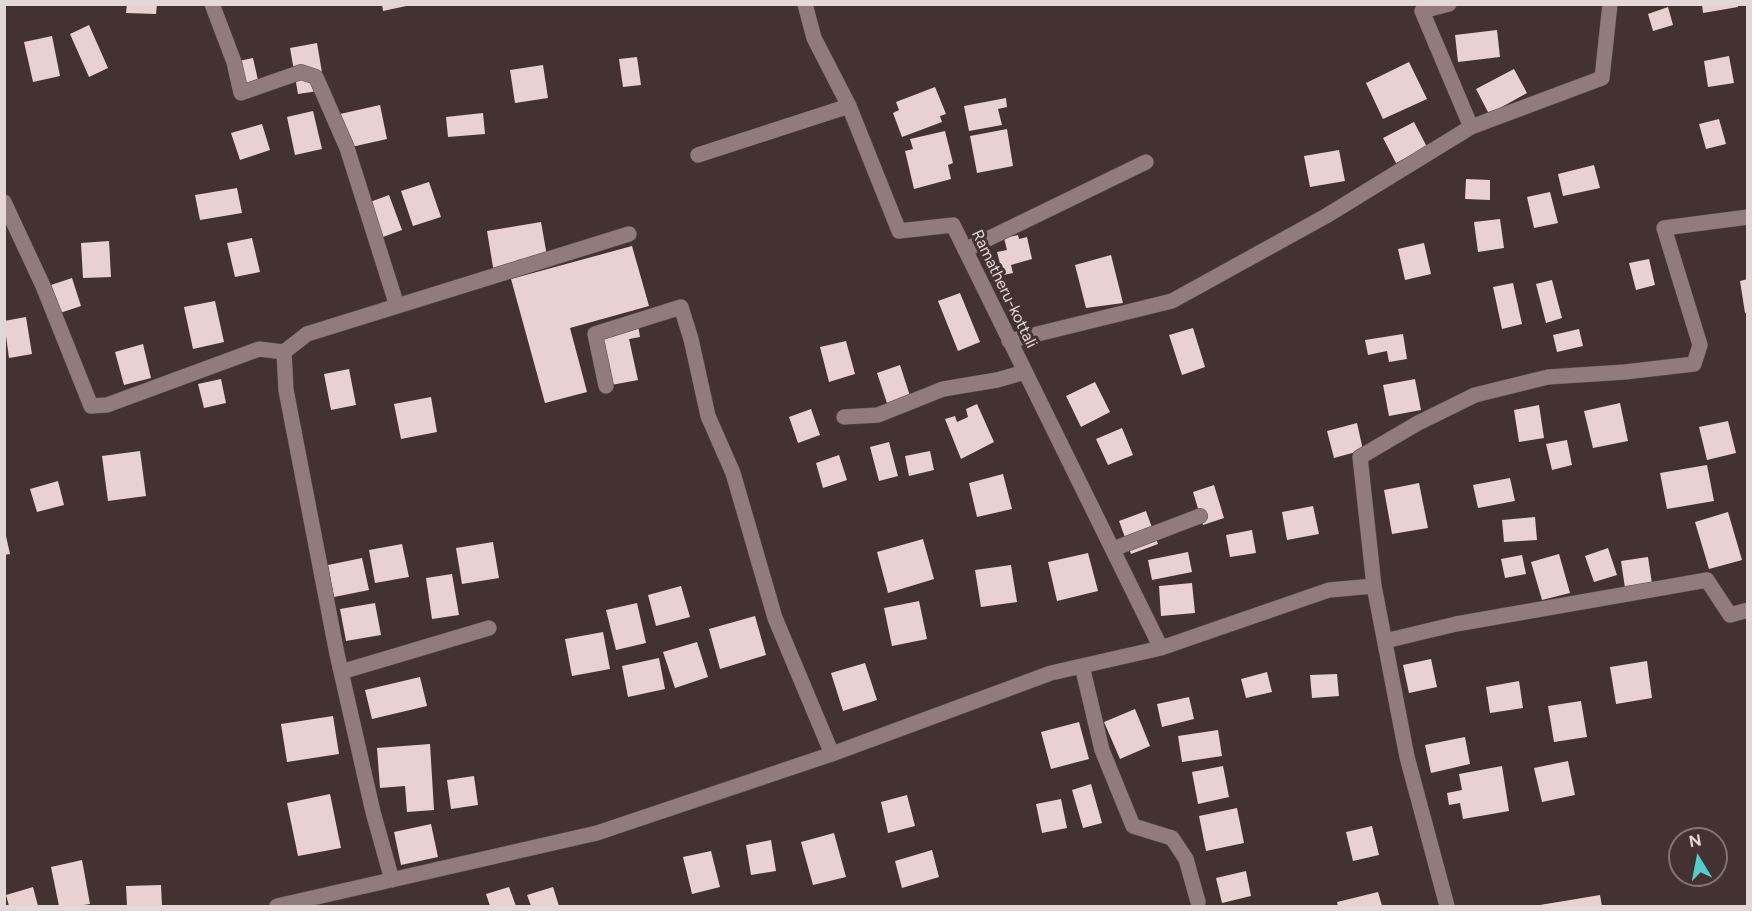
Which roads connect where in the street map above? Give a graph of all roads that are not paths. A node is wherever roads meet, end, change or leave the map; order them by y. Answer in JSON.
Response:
{"nodes":[{"id":1,"x":212,"y":4,"type":"edge"},
{"id":2,"x":805,"y":4,"type":"edge"},
{"id":3,"x":1449,"y":4,"type":"edge"},
{"id":4,"x":1610,"y":4,"type":"edge"},
{"id":5,"x":1421,"y":8,"type":"edge"},
{"id":6,"x":849,"y":106,"type":"junction"},
{"id":7,"x":1471,"y":127,"type":"junction"},
{"id":8,"x":699,"y":155,"type":"dead end"},
{"id":9,"x":1146,"y":162,"type":"dead end"},
{"id":10,"x":4,"y":202,"type":"edge"},
{"id":11,"x":1748,"y":217,"type":"edge"},
{"id":12,"x":629,"y":234,"type":"dead end"},
{"id":13,"x":965,"y":250,"type":"junction"},
{"id":14,"x":397,"y":306,"type":"junction"},
{"id":15,"x":1009,"y":341,"type":"junction"},
{"id":16,"x":284,"y":352,"type":"junction"},
{"id":17,"x":1024,"y":372,"type":"junction"},
{"id":18,"x":606,"y":386,"type":"dead end"},
{"id":19,"x":844,"y":417,"type":"dead end"},
{"id":20,"x":1200,"y":516,"type":"dead end"},
{"id":21,"x":1113,"y":549,"type":"junction"},
{"id":22,"x":1374,"y":586,"type":"junction"},
{"id":23,"x":1748,"y":610,"type":"edge"},
{"id":24,"x":489,"y":628,"type":"dead end"},
{"id":25,"x":1385,"y":641,"type":"junction"},
{"id":26,"x":1161,"y":648,"type":"junction"},
{"id":27,"x":1082,"y":666,"type":"junction"},
{"id":28,"x":341,"y":672,"type":"junction"},
{"id":29,"x":832,"y":754,"type":"junction"},
{"id":30,"x":392,"y":880,"type":"junction"},
{"id":31,"x":1198,"y":902,"type":"dead end"},
{"id":32,"x":309,"y":904,"type":"edge"},
{"id":33,"x":277,"y":906,"type":"edge"},
{"id":34,"x":1447,"y":906,"type":"edge"}],
"edges":[{"from":1,"to":14,"type":"street"},
{"from":2,"to":6,"type":"street"},
{"from":3,"to":5,"type":"street"},
{"from":4,"to":7,"type":"street"},
{"from":5,"to":7,"type":"street"},
{"from":6,"to":8,"type":"street"},
{"from":6,"to":13,"type":"street","name":"Ramatheru-kottali"},
{"from":7,"to":15,"type":"street"},
{"from":9,"to":13,"type":"street"},
{"from":10,"to":16,"type":"street"},
{"from":11,"to":22,"type":"street"},
{"from":12,"to":14,"type":"street"},
{"from":13,"to":15,"type":"street","name":"Ramatheru-kottali"},
{"from":14,"to":16,"type":"street"},
{"from":15,"to":17,"type":"street","name":"Ramatheru-kottali"},
{"from":16,"to":28,"type":"street"},
{"from":17,"to":19,"type":"street"},
{"from":17,"to":21,"type":"street","name":"Ramatheru-kottali"},
{"from":18,"to":29,"type":"street"},
{"from":20,"to":21,"type":"street"},
{"from":21,"to":26,"type":"street","name":"Ramatheru-kottali"},
{"from":22,"to":25,"type":"street"},
{"from":22,"to":26,"type":"street"},
{"from":23,"to":25,"type":"street"},
{"from":24,"to":28,"type":"street"},
{"from":25,"to":34,"type":"street"},
{"from":26,"to":27,"type":"street"},
{"from":27,"to":29,"type":"street"},
{"from":27,"to":31,"type":"street"},
{"from":28,"to":30,"type":"street"},
{"from":29,"to":30,"type":"street"},
{"from":30,"to":32,"type":"street"},
{"from":32,"to":33,"type":"street"}]}
